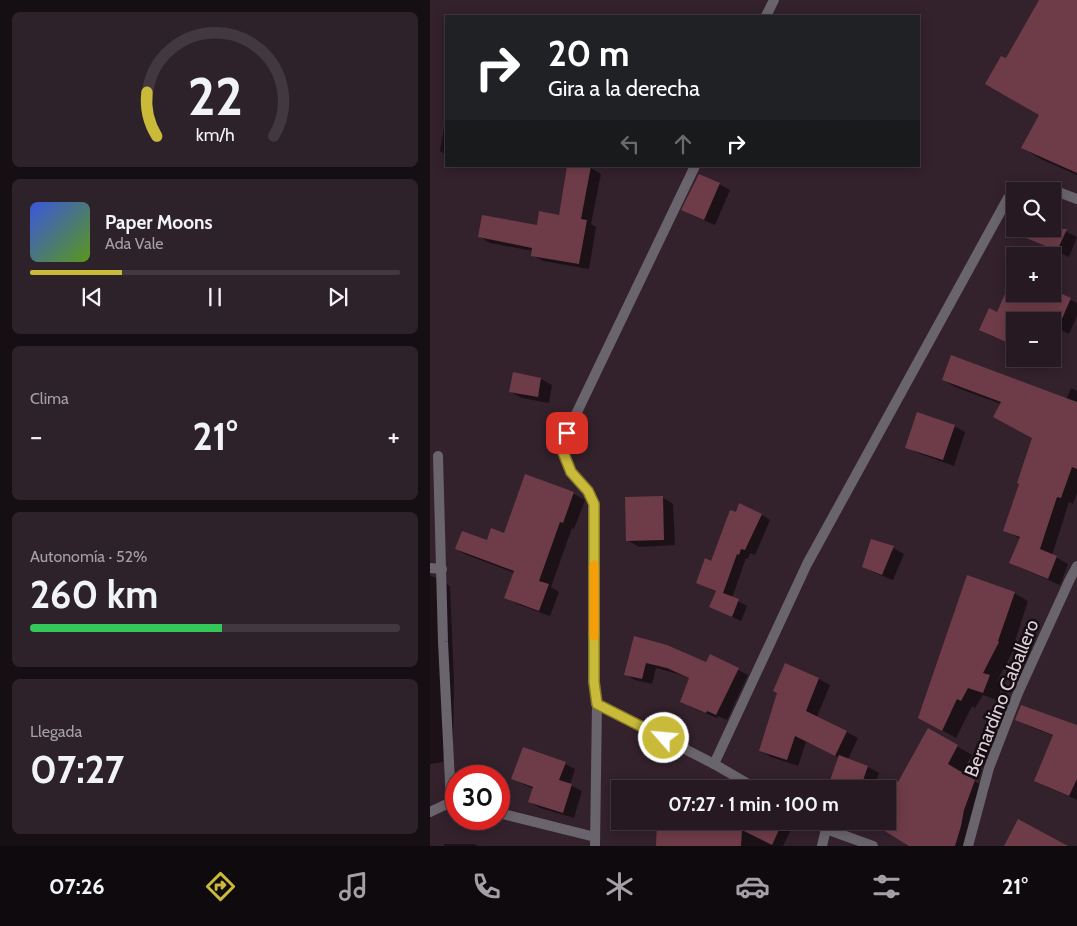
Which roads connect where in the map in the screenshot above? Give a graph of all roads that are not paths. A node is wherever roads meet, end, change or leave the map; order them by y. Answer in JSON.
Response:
{"nodes":[{"id":1,"x":774,"y":0,"type":"edge"},
{"id":2,"x":766,"y":15,"type":"edge"},
{"id":3,"x":695,"y":167,"type":"edge"},
{"id":4,"x":1061,"y":193,"type":"edge"},
{"id":5,"x":1077,"y":199,"type":"edge"},
{"id":6,"x":1006,"y":202,"type":"edge"},
{"id":7,"x":438,"y":456,"type":"dead end"},
{"id":8,"x":1077,"y":566,"type":"edge"},
{"id":9,"x":430,"y":568,"type":"edge"},
{"id":10,"x":442,"y":569,"type":"junction"},
{"id":11,"x":597,"y":704,"type":"junction"},
{"id":12,"x":714,"y":764,"type":"junction"},
{"id":13,"x":451,"y":765,"type":"edge"},
{"id":14,"x":742,"y":780,"type":"edge"},
{"id":15,"x":445,"y":806,"type":"edge"},
{"id":16,"x":430,"y":812,"type":"edge"},
{"id":17,"x":510,"y":816,"type":"edge"},
{"id":18,"x":826,"y":830,"type":"edge"},
{"id":19,"x":829,"y":830,"type":"edge"},
{"id":20,"x":595,"y":842,"type":"edge"},
{"id":21,"x":822,"y":846,"type":"edge"},
{"id":22,"x":873,"y":846,"type":"edge"},
{"id":23,"x":968,"y":846,"type":"edge"}],
"edges":[{"from":1,"to":2,"type":"street"},
{"from":3,"to":11,"type":"street"},
{"from":4,"to":5,"type":"street"},
{"from":6,"to":12,"type":"street"},
{"from":7,"to":10,"type":"street"},
{"from":8,"to":23,"type":"street","name":"Bernardino Caballero"},
{"from":9,"to":10,"type":"street"},
{"from":10,"to":13,"type":"street"},
{"from":11,"to":12,"type":"street"},
{"from":11,"to":20,"type":"street"},
{"from":12,"to":14,"type":"street"},
{"from":15,"to":16,"type":"street"},
{"from":17,"to":20,"type":"street"},
{"from":18,"to":21,"type":"street"},
{"from":19,"to":22,"type":"street"}]}
